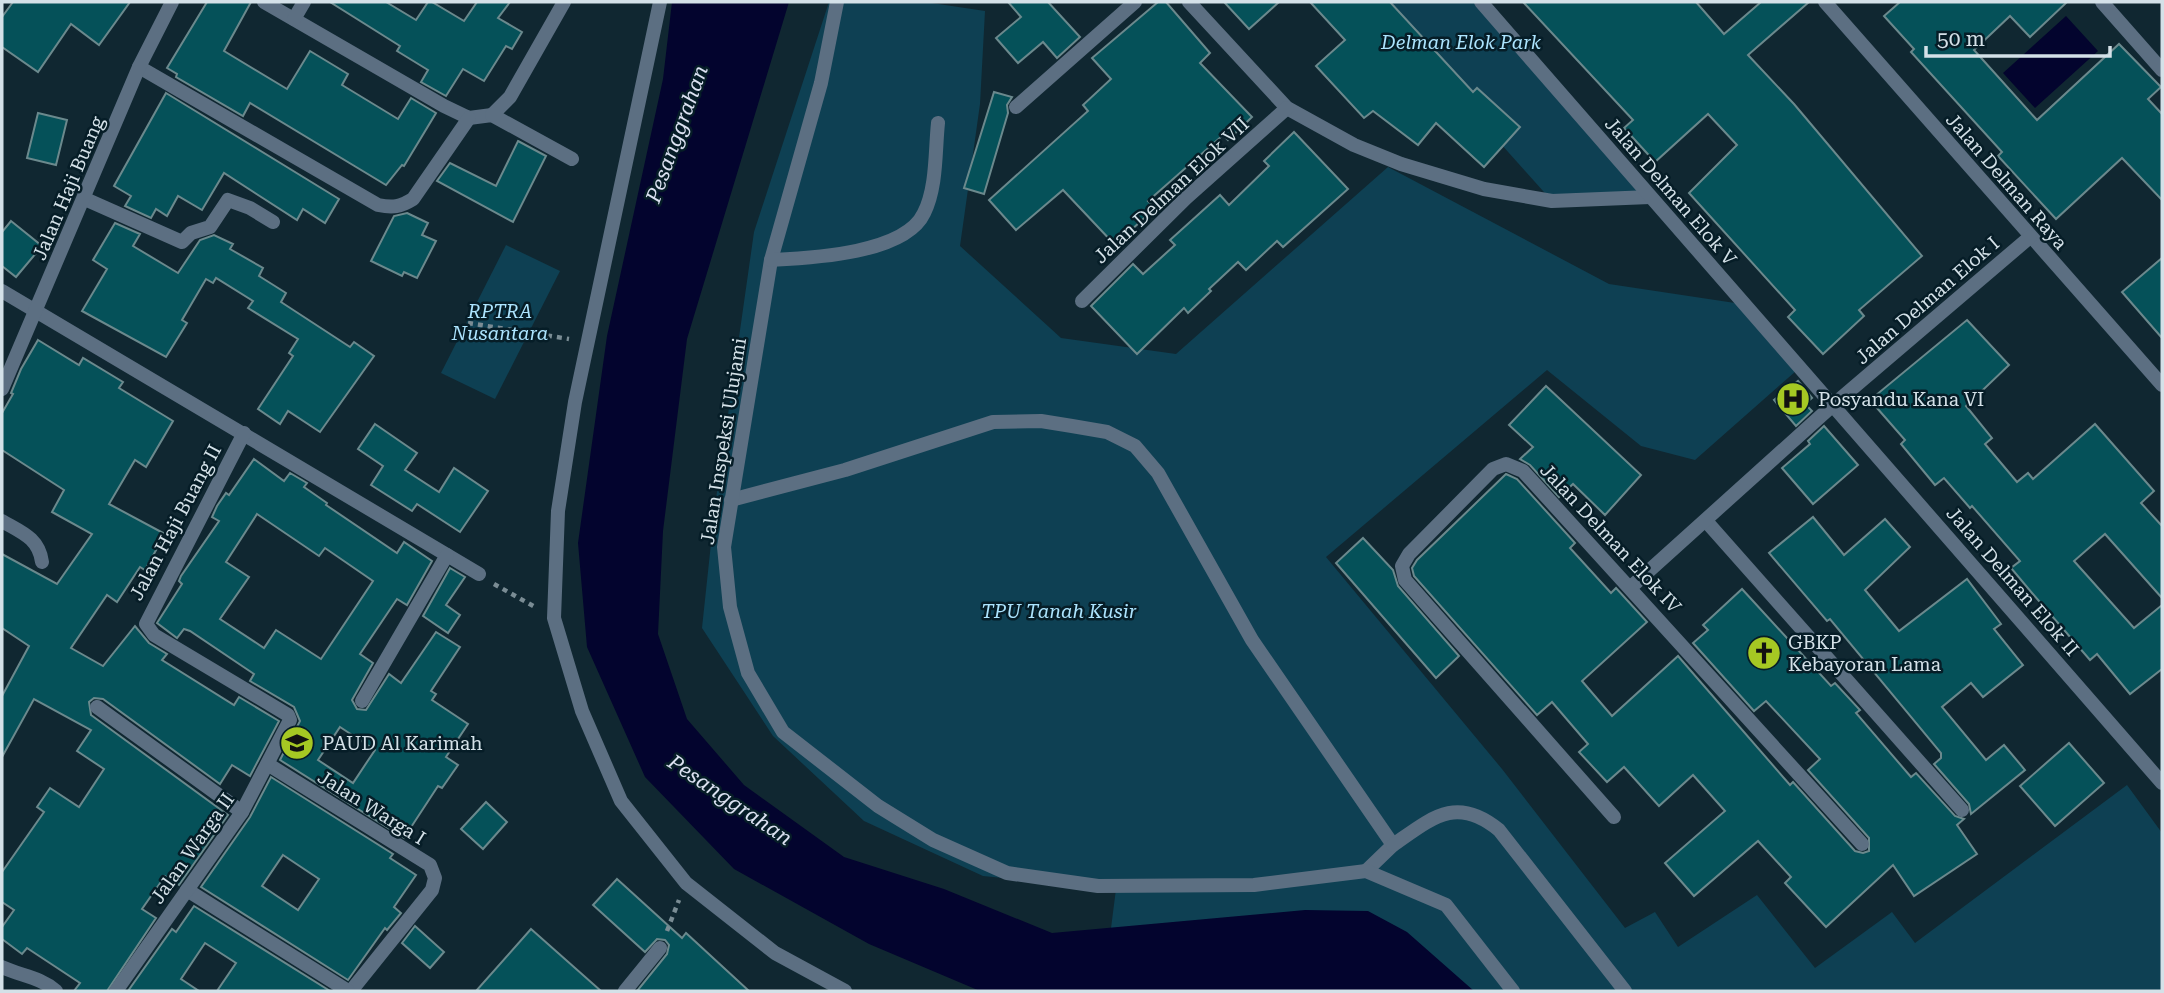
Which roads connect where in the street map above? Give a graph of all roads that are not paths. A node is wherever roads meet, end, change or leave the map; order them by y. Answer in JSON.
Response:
{"nodes":[{"id":1,"x":172,"y":2,"type":"edge"},
{"id":2,"x":264,"y":2,"type":"edge"},
{"id":3,"x":304,"y":2,"type":"edge"},
{"id":4,"x":564,"y":2,"type":"edge"},
{"id":5,"x":660,"y":2,"type":"edge"},
{"id":6,"x":837,"y":2,"type":"edge"},
{"id":7,"x":1135,"y":2,"type":"edge"},
{"id":8,"x":1189,"y":2,"type":"edge"},
{"id":9,"x":1481,"y":2,"type":"edge"},
{"id":10,"x":1825,"y":2,"type":"edge"},
{"id":11,"x":2108,"y":4,"type":"edge"},
{"id":12,"x":294,"y":19,"type":"junction"},
{"id":13,"x":139,"y":67,"type":"junction"},
{"id":14,"x":2162,"y":69,"type":"edge"},
{"id":15,"x":1016,"y":107,"type":"dead end"},
{"id":16,"x":1287,"y":108,"type":"junction"},
{"id":17,"x":492,"y":115,"type":"junction"},
{"id":18,"x":469,"y":118,"type":"junction"},
{"id":19,"x":938,"y":123,"type":"dead end"},
{"id":20,"x":572,"y":159,"type":"dead end"},
{"id":21,"x":1650,"y":197,"type":"junction"},
{"id":22,"x":85,"y":199,"type":"junction"},
{"id":23,"x":273,"y":222,"type":"dead end"},
{"id":24,"x":2030,"y":237,"type":"junction"},
{"id":25,"x":771,"y":260,"type":"junction"},
{"id":26,"x":2,"y":291,"type":"edge"},
{"id":27,"x":1082,"y":301,"type":"dead end"},
{"id":28,"x":37,"y":312,"type":"junction"},
{"id":29,"x":2162,"y":385,"type":"edge"},
{"id":30,"x":2,"y":389,"type":"edge"},
{"id":31,"x":1833,"y":405,"type":"junction"},
{"id":32,"x":244,"y":433,"type":"junction"},
{"id":33,"x":731,"y":500,"type":"junction"},
{"id":34,"x":2,"y":521,"type":"edge"},
{"id":35,"x":1706,"y":521,"type":"junction"},
{"id":36,"x":447,"y":555,"type":"junction"},
{"id":37,"x":42,"y":562,"type":"dead end"},
{"id":38,"x":479,"y":574,"type":"road end"},
{"id":39,"x":1631,"y":587,"type":"junction"},
{"id":40,"x":362,"y":701,"type":"dead end"},
{"id":41,"x":97,"y":707,"type":"dead end"},
{"id":42,"x":290,"y":720,"type":"joint"},
{"id":43,"x":269,"y":765,"type":"junction"},
{"id":44,"x":2162,"y":783,"type":"edge"},
{"id":45,"x":1962,"y":810,"type":"dead end"},
{"id":46,"x":242,"y":812,"type":"junction"},
{"id":47,"x":1614,"y":817,"type":"dead end"},
{"id":48,"x":1862,"y":844,"type":"dead end"},
{"id":49,"x":1393,"y":845,"type":"junction"},
{"id":50,"x":1366,"y":872,"type":"junction"},
{"id":51,"x":187,"y":890,"type":"junction"},
{"id":52,"x":660,"y":948,"type":"road end"},
{"id":53,"x":2,"y":967,"type":"edge"},
{"id":54,"x":56,"y":991,"type":"edge"},
{"id":55,"x":116,"y":991,"type":"edge"},
{"id":56,"x":350,"y":991,"type":"edge"},
{"id":57,"x":625,"y":991,"type":"edge"},
{"id":58,"x":845,"y":991,"type":"edge"},
{"id":59,"x":1513,"y":991,"type":"edge"},
{"id":60,"x":1625,"y":991,"type":"edge"}],
"edges":[{"from":1,"to":13,"type":"street","name":"Jalan Haji Buang"},
{"from":2,"to":12,"type":"street"},
{"from":3,"to":12,"type":"street"},
{"from":4,"to":17,"type":"street"},
{"from":5,"to":58,"type":"street"},
{"from":6,"to":25,"type":"street","name":"Jalan Inspeksi Ulujami"},
{"from":7,"to":15,"type":"street"},
{"from":8,"to":16,"type":"street"},
{"from":9,"to":21,"type":"street","name":"Jalan Delman Elok V"},
{"from":10,"to":24,"type":"street","name":"Jalan Delman Raya"},
{"from":11,"to":14,"type":"street"},
{"from":12,"to":18,"type":"street"},
{"from":13,"to":18,"type":"street"},
{"from":13,"to":22,"type":"street","name":"Jalan Haji Buang"},
{"from":16,"to":21,"type":"street"},
{"from":16,"to":27,"type":"street","name":"Jalan Delman Elok VII"},
{"from":17,"to":18,"type":"street"},
{"from":17,"to":20,"type":"street"},
{"from":19,"to":25,"type":"street"},
{"from":21,"to":31,"type":"street","name":"Jalan Delman Elok V"},
{"from":22,"to":23,"type":"street"},
{"from":22,"to":28,"type":"street","name":"Jalan Haji Buang"},
{"from":24,"to":29,"type":"street","name":"Jalan Delman Raya"},
{"from":24,"to":31,"type":"street","name":"Jalan Delman Elok I"},
{"from":25,"to":33,"type":"street","name":"Jalan Inspeksi Ulujami"},
{"from":26,"to":28,"type":"street","name":"Jalan Haji Buang II"},
{"from":28,"to":30,"type":"street","name":"Jalan Haji Buang"},
{"from":28,"to":32,"type":"street","name":"Jalan Haji Buang II"},
{"from":31,"to":35,"type":"street","name":"Jalan Delman Elok I"},
{"from":31,"to":44,"type":"street","name":"Jalan Delman Elok II"},
{"from":32,"to":36,"type":"street","name":"Jalan Haji Buang II"},
{"from":32,"to":42,"type":"street","name":"Jalan Haji Buang II"},
{"from":33,"to":49,"type":"street"},
{"from":33,"to":50,"type":"street","name":"Jalan Inspeksi Ulujami"},
{"from":34,"to":37,"type":"street"},
{"from":35,"to":39,"type":"street","name":"Jalan Delman Elok I"},
{"from":35,"to":45,"type":"street"},
{"from":36,"to":38,"type":"street","name":"Jalan Haji Buang II"},
{"from":36,"to":40,"type":"street"},
{"from":39,"to":47,"type":"street","name":"Jalan Delman Elok IV"},
{"from":39,"to":48,"type":"street","name":"Jalan Delman Elok IV"},
{"from":41,"to":46,"type":"street"},
{"from":42,"to":43,"type":"street","name":"Jalan Warga II"},
{"from":43,"to":46,"type":"street","name":"Jalan Warga II"},
{"from":43,"to":56,"type":"street","name":"Jalan Warga I"},
{"from":46,"to":51,"type":"street","name":"Jalan Warga II"},
{"from":49,"to":50,"type":"street"},
{"from":49,"to":60,"type":"street"},
{"from":50,"to":59,"type":"street","name":"Jalan Inspeksi Ulujami"},
{"from":51,"to":55,"type":"street","name":"Jalan Warga II"},
{"from":51,"to":56,"type":"street"},
{"from":52,"to":57,"type":"street"},
{"from":53,"to":54,"type":"street"}]}
